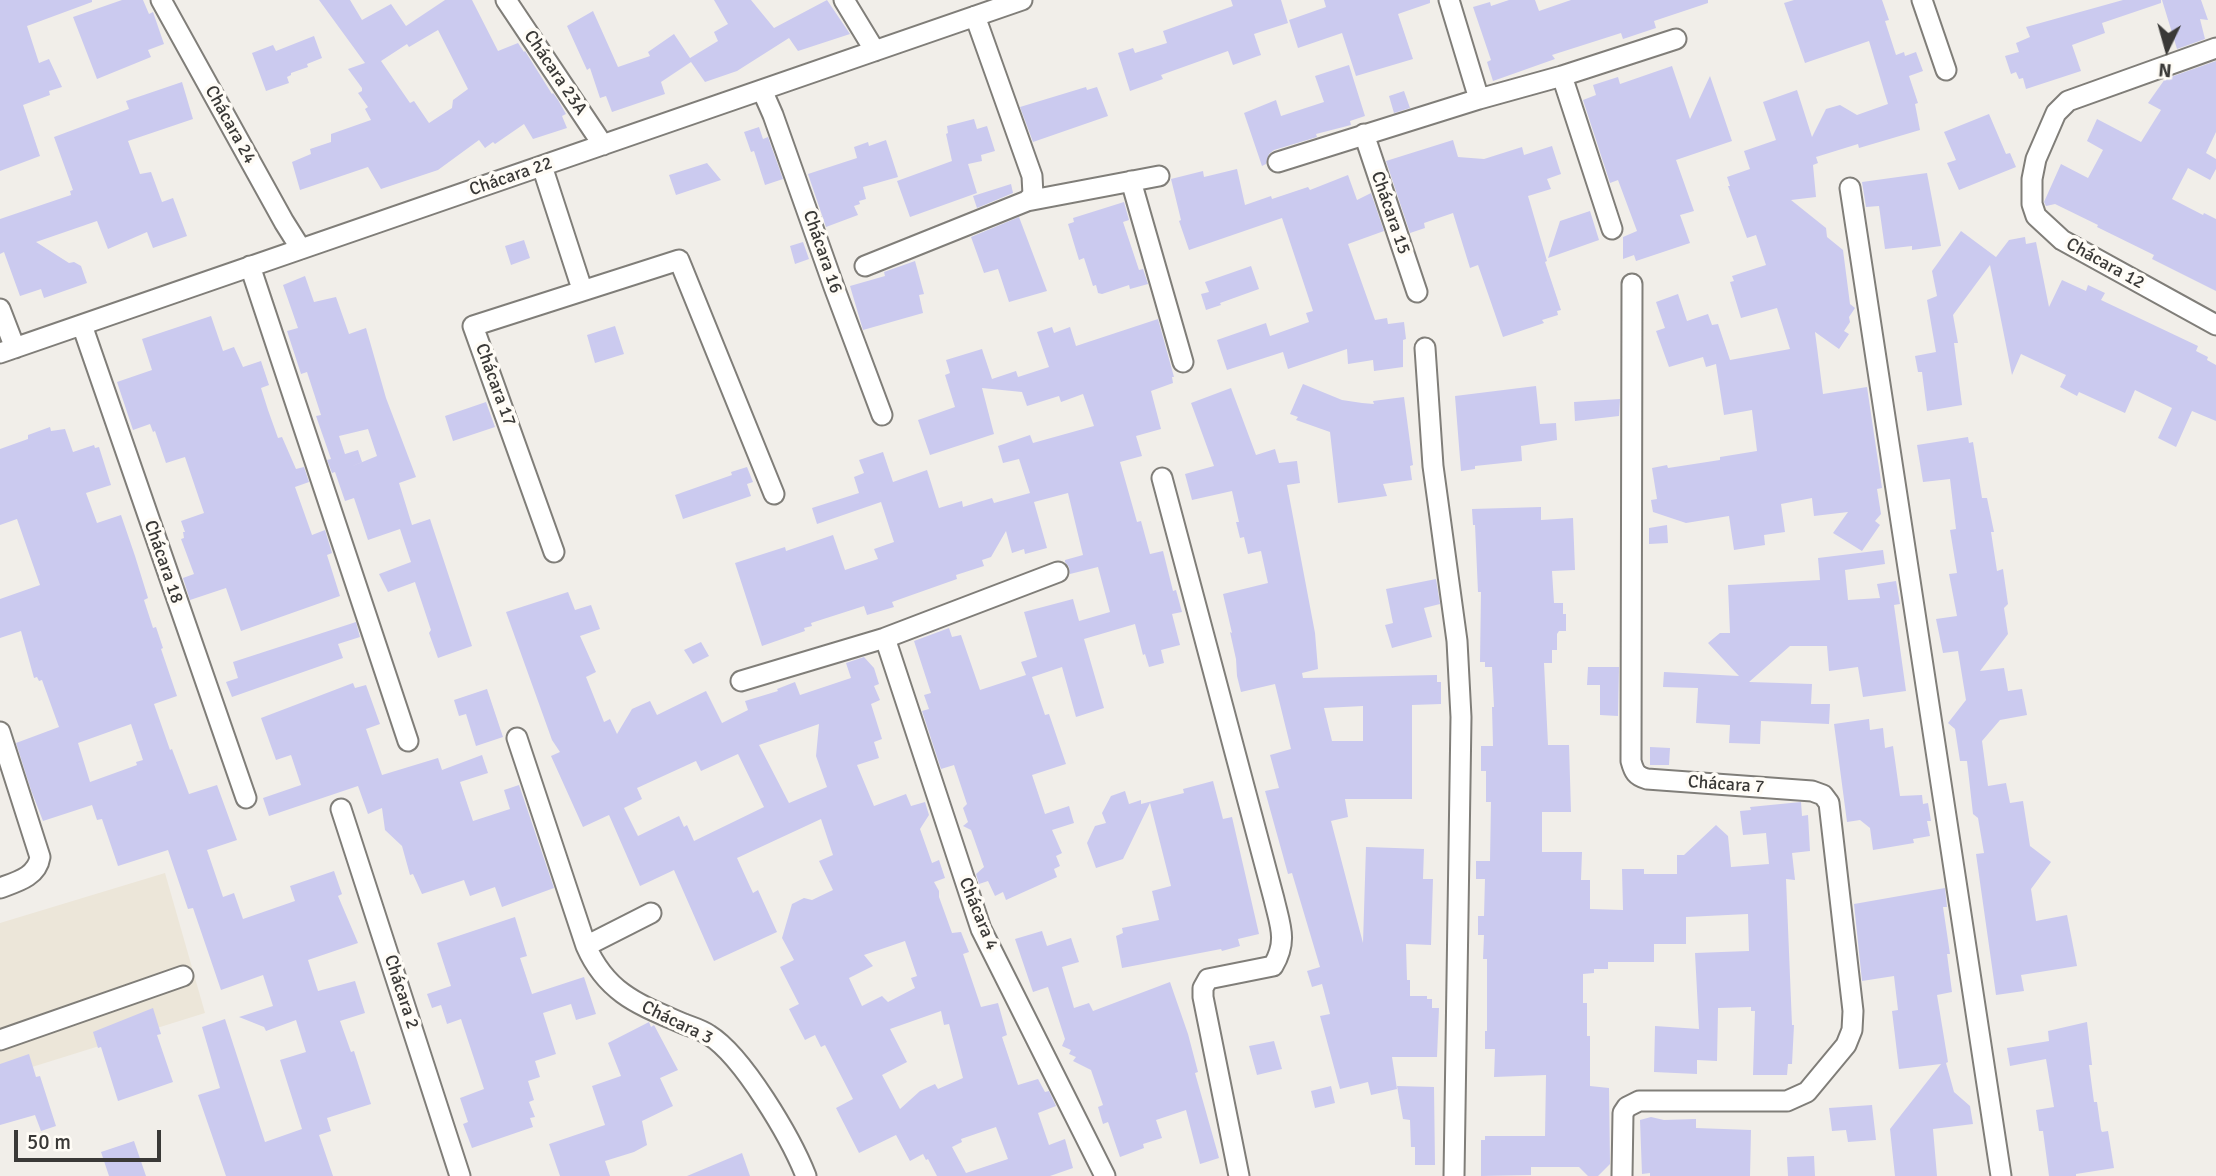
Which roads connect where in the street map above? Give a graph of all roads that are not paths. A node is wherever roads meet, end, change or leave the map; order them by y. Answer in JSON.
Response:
{"nodes":[{"id":1,"x":161,"y":0,"type":"edge"},
{"id":2,"x":506,"y":0,"type":"edge"},
{"id":3,"x":844,"y":0,"type":"edge"},
{"id":4,"x":1022,"y":0,"type":"edge"},
{"id":5,"x":1449,"y":0,"type":"edge"},
{"id":6,"x":1922,"y":0,"type":"edge"},
{"id":7,"x":975,"y":16,"type":"junction"},
{"id":8,"x":1676,"y":39,"type":"dead end"},
{"id":9,"x":2216,"y":48,"type":"edge"},
{"id":10,"x":875,"y":51,"type":"junction"},
{"id":11,"x":1946,"y":70,"type":"dead end"},
{"id":12,"x":1562,"y":76,"type":"junction"},
{"id":13,"x":762,"y":90,"type":"junction"},
{"id":14,"x":1479,"y":99,"type":"junction"},
{"id":15,"x":1364,"y":134,"type":"junction"},
{"id":16,"x":603,"y":145,"type":"junction"},
{"id":17,"x":1278,"y":162,"type":"dead end"},
{"id":18,"x":542,"y":166,"type":"junction"},
{"id":19,"x":1159,"y":176,"type":"dead end"},
{"id":20,"x":1131,"y":181,"type":"junction"},
{"id":21,"x":1850,"y":188,"type":"dead end"},
{"id":22,"x":1027,"y":201,"type":"junction"},
{"id":23,"x":1612,"y":229,"type":"dead end"},
{"id":24,"x":301,"y":248,"type":"junction"},
{"id":25,"x":250,"y":266,"type":"junction"},
{"id":26,"x":865,"y":266,"type":"dead end"},
{"id":27,"x":1632,"y":284,"type":"dead end"},
{"id":28,"x":582,"y":289,"type":"junction"},
{"id":29,"x":1417,"y":292,"type":"dead end"},
{"id":30,"x":0,"y":309,"type":"edge"},
{"id":31,"x":82,"y":325,"type":"junction"},
{"id":32,"x":2216,"y":325,"type":"edge"},
{"id":33,"x":1425,"y":348,"type":"dead end"},
{"id":34,"x":8,"y":350,"type":"edge"},
{"id":35,"x":1183,"y":362,"type":"dead end"},
{"id":36,"x":882,"y":415,"type":"dead end"},
{"id":37,"x":1163,"y":478,"type":"dead end"},
{"id":38,"x":774,"y":494,"type":"dead end"},
{"id":39,"x":554,"y":552,"type":"dead end"},
{"id":40,"x":1058,"y":572,"type":"dead end"},
{"id":41,"x":885,"y":638,"type":"junction"},
{"id":42,"x":741,"y":681,"type":"dead end"},
{"id":43,"x":0,"y":733,"type":"edge"},
{"id":44,"x":517,"y":738,"type":"dead end"},
{"id":45,"x":408,"y":741,"type":"dead end"},
{"id":46,"x":246,"y":798,"type":"dead end"},
{"id":47,"x":341,"y":809,"type":"dead end"},
{"id":48,"x":0,"y":888,"type":"edge"},
{"id":49,"x":651,"y":913,"type":"dead end"},
{"id":50,"x":586,"y":946,"type":"junction"},
{"id":51,"x":183,"y":976,"type":"dead end"},
{"id":52,"x":0,"y":1040,"type":"edge"},
{"id":53,"x":460,"y":1176,"type":"edge"},
{"id":54,"x":807,"y":1176,"type":"edge"},
{"id":55,"x":1105,"y":1176,"type":"edge"},
{"id":56,"x":1239,"y":1176,"type":"edge"},
{"id":57,"x":1454,"y":1176,"type":"edge"},
{"id":58,"x":1622,"y":1176,"type":"edge"},
{"id":59,"x":2001,"y":1176,"type":"edge"}],
"edges":[{"from":1,"to":24,"type":"street","name":"Chácara 24"},
{"from":2,"to":16,"type":"street","name":"Chácara 23A"},
{"from":3,"to":10,"type":"street"},
{"from":4,"to":7,"type":"street","name":"Chácara 22"},
{"from":5,"to":14,"type":"street"},
{"from":6,"to":11,"type":"street"},
{"from":7,"to":10,"type":"street","name":"Chácara 22"},
{"from":7,"to":22,"type":"street"},
{"from":8,"to":12,"type":"street"},
{"from":9,"to":32,"type":"street","name":"Chácara 12"},
{"from":10,"to":13,"type":"street","name":"Chácara 22"},
{"from":12,"to":14,"type":"street"},
{"from":12,"to":23,"type":"street"},
{"from":13,"to":16,"type":"street","name":"Chácara 22"},
{"from":13,"to":36,"type":"street","name":"Chácara 16"},
{"from":14,"to":15,"type":"street"},
{"from":15,"to":17,"type":"street"},
{"from":15,"to":29,"type":"street","name":"Chácara 15"},
{"from":16,"to":18,"type":"street","name":"Chácara 22"},
{"from":18,"to":24,"type":"street","name":"Chácara 22"},
{"from":18,"to":28,"type":"street"},
{"from":19,"to":20,"type":"street"},
{"from":20,"to":22,"type":"street"},
{"from":20,"to":35,"type":"street"},
{"from":21,"to":59,"type":"street"},
{"from":22,"to":26,"type":"street"},
{"from":24,"to":25,"type":"street","name":"Chácara 22"},
{"from":25,"to":31,"type":"street","name":"Chácara 22"},
{"from":25,"to":45,"type":"street"},
{"from":27,"to":58,"type":"street","name":"Chácara 7"},
{"from":28,"to":38,"type":"street","name":"Chácara 17"},
{"from":28,"to":39,"type":"street","name":"Chácara 17"},
{"from":30,"to":34,"type":"street"},
{"from":31,"to":34,"type":"street","name":"Chácara 22"},
{"from":31,"to":46,"type":"street","name":"Chácara 18"},
{"from":33,"to":57,"type":"street"},
{"from":37,"to":56,"type":"street"},
{"from":40,"to":41,"type":"street"},
{"from":41,"to":42,"type":"street"},
{"from":41,"to":55,"type":"street","name":"Chácara 4"},
{"from":43,"to":48,"type":"street"},
{"from":44,"to":50,"type":"street","name":"Chácara 3"},
{"from":47,"to":53,"type":"street","name":"Chácara 2"},
{"from":49,"to":50,"type":"street"},
{"from":50,"to":54,"type":"street","name":"Chácara 3"},
{"from":51,"to":52,"type":"street"}]}
